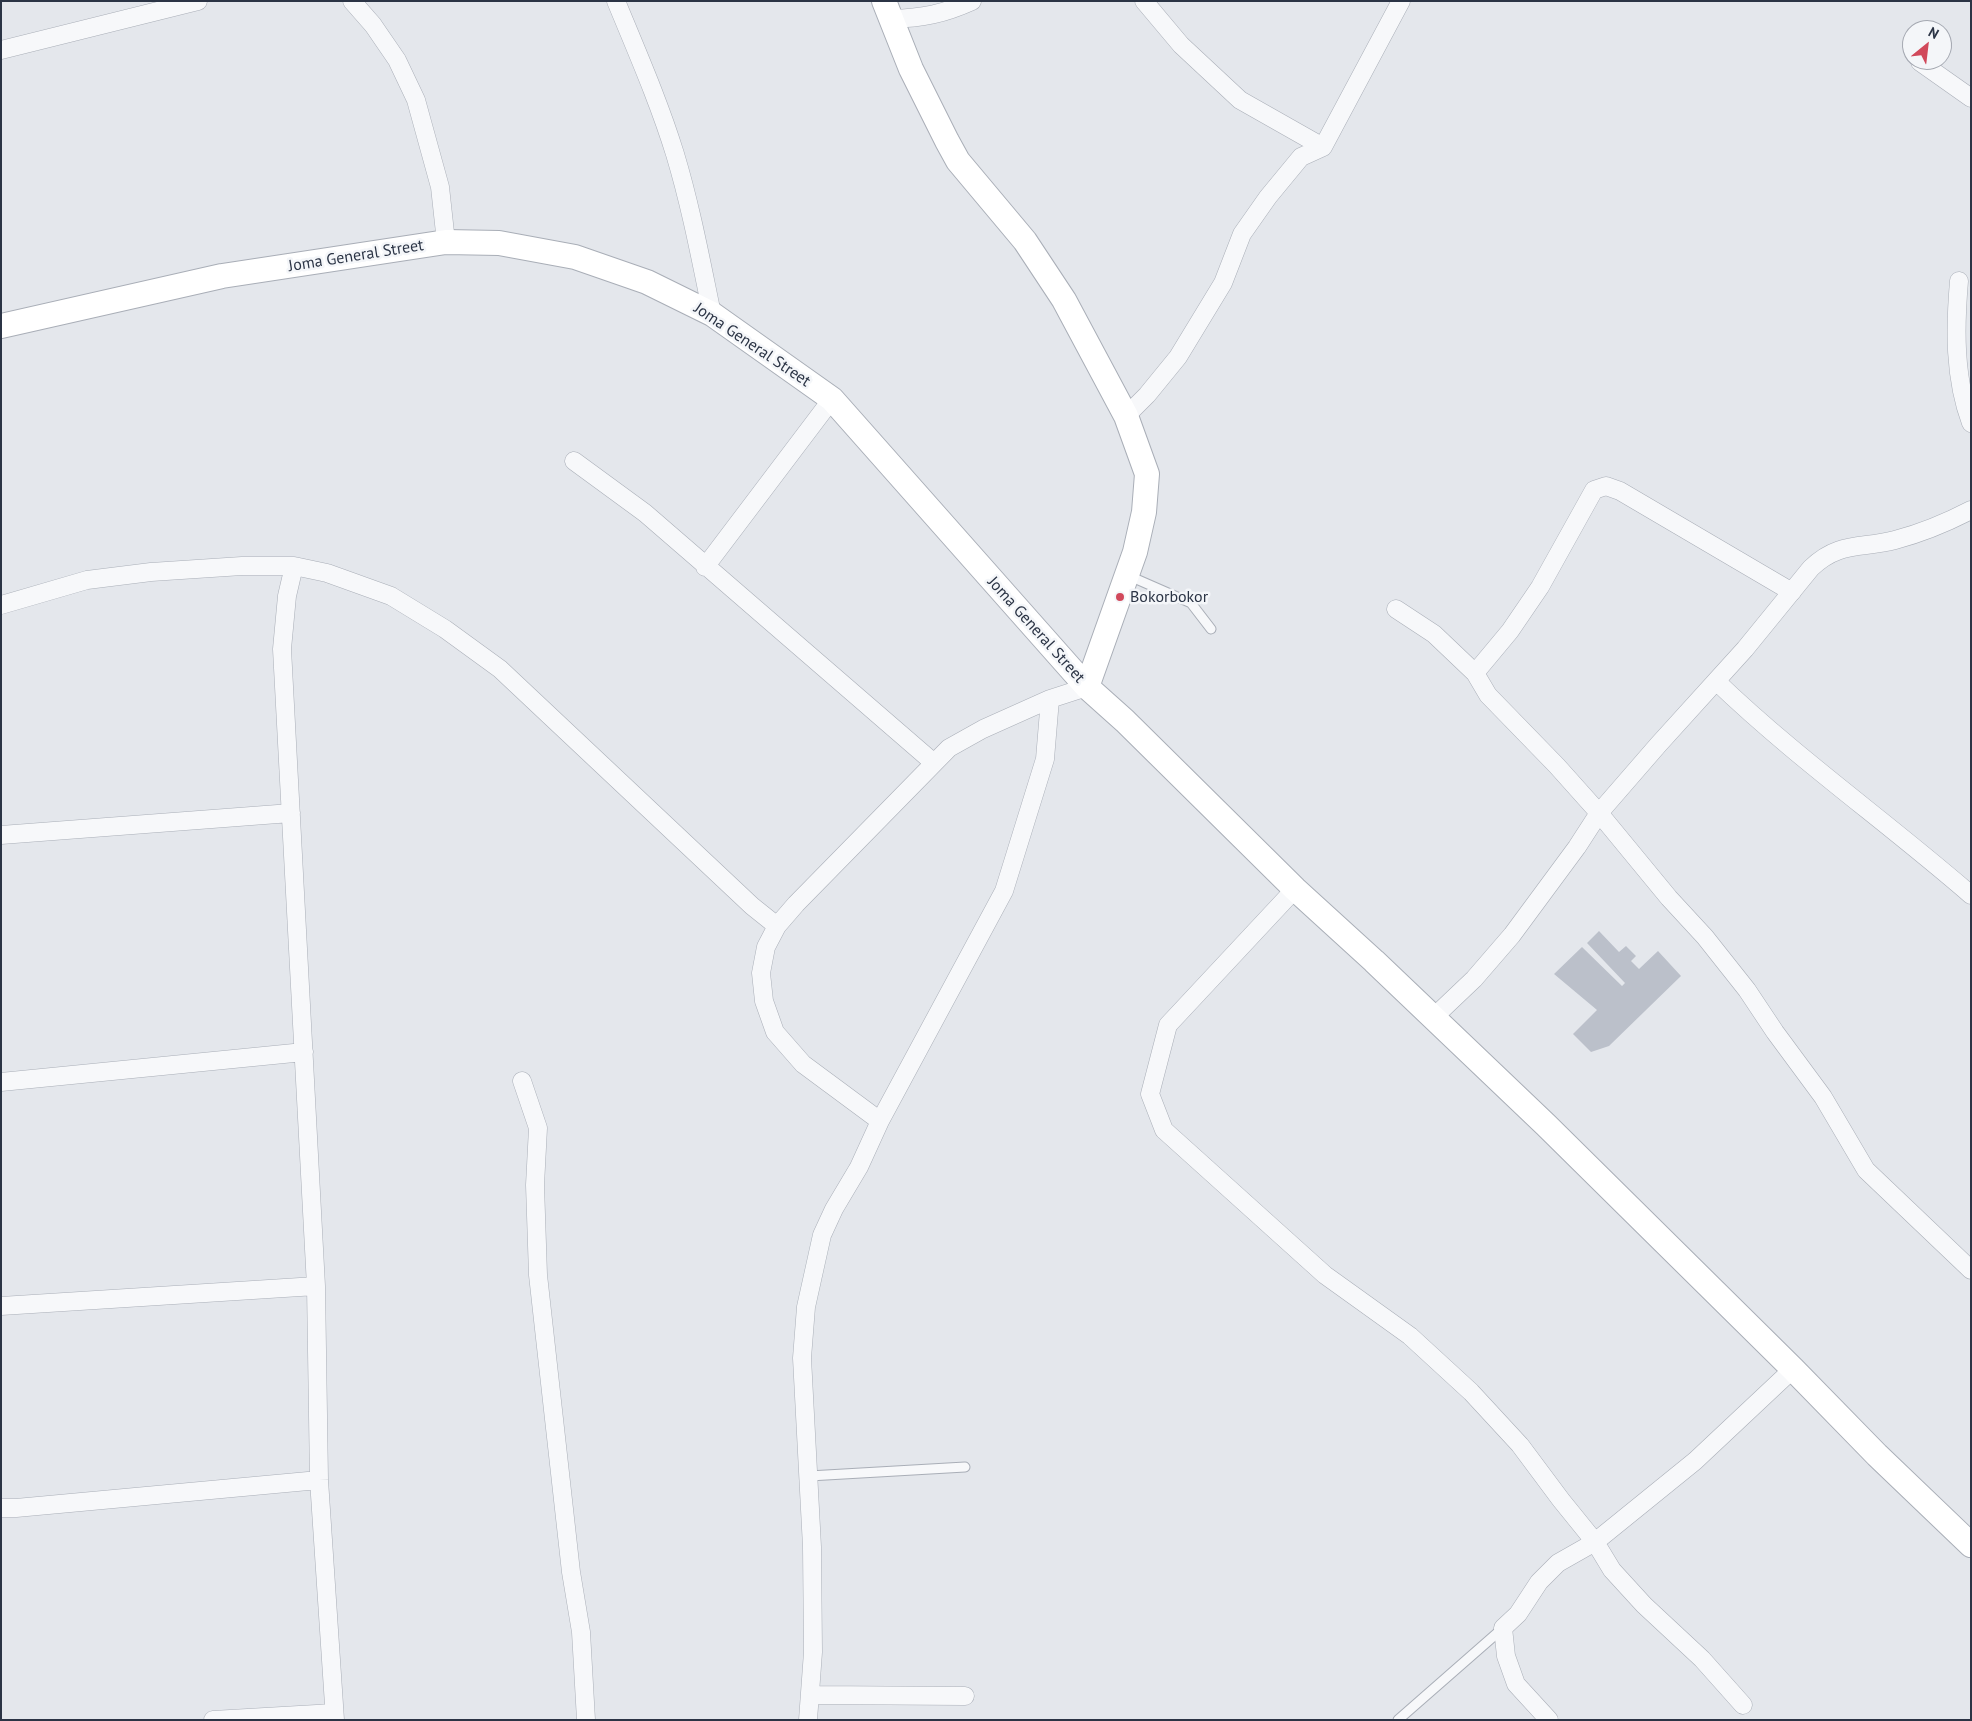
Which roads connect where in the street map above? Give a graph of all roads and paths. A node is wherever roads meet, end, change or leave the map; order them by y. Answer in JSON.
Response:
{"nodes":[{"id":1,"x":198,"y":1,"type":"edge"},
{"id":2,"x":352,"y":1,"type":"edge"},
{"id":3,"x":616,"y":1,"type":"edge"},
{"id":4,"x":972,"y":1,"type":"edge"},
{"id":5,"x":1144,"y":1,"type":"edge"},
{"id":6,"x":1401,"y":1,"type":"edge"},
{"id":7,"x":888,"y":10,"type":"edge"},
{"id":8,"x":1,"y":50,"type":"edge"},
{"id":9,"x":1931,"y":70,"type":"edge"},
{"id":10,"x":1971,"y":98,"type":"edge"},
{"id":11,"x":1323,"y":147,"type":"junction"},
{"id":12,"x":446,"y":242,"type":"junction"},
{"id":13,"x":1959,"y":281,"type":"dead end"},
{"id":14,"x":712,"y":314,"type":"junction"},
{"id":15,"x":1,"y":326,"type":"edge"},
{"id":16,"x":832,"y":399,"type":"junction"},
{"id":17,"x":1126,"y":416,"type":"junction"},
{"id":18,"x":1971,"y":423,"type":"edge"},
{"id":19,"x":574,"y":461,"type":"dead end"},
{"id":20,"x":1971,"y":510,"type":"edge"},
{"id":21,"x":294,"y":566,"type":"junction"},
{"id":22,"x":705,"y":567,"type":"junction"},
{"id":23,"x":1127,"y":574,"type":"junction"},
{"id":24,"x":1792,"y":592,"type":"junction"},
{"id":25,"x":1,"y":605,"type":"edge"},
{"id":26,"x":1396,"y":609,"type":"dead end"},
{"id":27,"x":1211,"y":629,"type":"dead end"},
{"id":28,"x":1475,"y":673,"type":"junction"},
{"id":29,"x":1716,"y":681,"type":"junction"},
{"id":30,"x":1087,"y":688,"type":"junction"},
{"id":31,"x":1050,"y":699,"type":"junction"},
{"id":32,"x":934,"y":763,"type":"junction"},
{"id":33,"x":291,"y":813,"type":"junction"},
{"id":34,"x":1599,"y":813,"type":"junction"},
{"id":35,"x":1,"y":835,"type":"edge"},
{"id":36,"x":1296,"y":889,"type":"junction"},
{"id":37,"x":1971,"y":895,"type":"edge"},
{"id":38,"x":777,"y":926,"type":"junction"},
{"id":39,"x":1434,"y":1017,"type":"junction"},
{"id":40,"x":304,"y":1052,"type":"junction"},
{"id":41,"x":522,"y":1081,"type":"dead end"},
{"id":42,"x":1,"y":1082,"type":"edge"},
{"id":43,"x":880,"y":1121,"type":"junction"},
{"id":44,"x":1971,"y":1270,"type":"edge"},
{"id":45,"x":316,"y":1286,"type":"junction"},
{"id":46,"x":1,"y":1306,"type":"edge"},
{"id":47,"x":1793,"y":1368,"type":"junction"},
{"id":48,"x":965,"y":1467,"type":"dead end"},
{"id":49,"x":809,"y":1476,"type":"junction"},
{"id":50,"x":319,"y":1480,"type":"junction"},
{"id":51,"x":1,"y":1508,"type":"edge"},
{"id":52,"x":1596,"y":1542,"type":"junction"},
{"id":53,"x":1971,"y":1545,"type":"edge"},
{"id":54,"x":1503,"y":1628,"type":"junction"},
{"id":55,"x":812,"y":1695,"type":"junction"},
{"id":56,"x":965,"y":1696,"type":"dead end"},
{"id":57,"x":1743,"y":1705,"type":"dead end"},
{"id":58,"x":334,"y":1716,"type":"edge"},
{"id":59,"x":212,"y":1720,"type":"edge"},
{"id":60,"x":586,"y":1720,"type":"edge"},
{"id":61,"x":808,"y":1720,"type":"edge"},
{"id":62,"x":1398,"y":1720,"type":"edge"},
{"id":63,"x":1549,"y":1720,"type":"edge"}],
"edges":[{"from":1,"to":8,"type":"street"},
{"from":2,"to":12,"type":"street"},
{"from":3,"to":14,"type":"street"},
{"from":4,"to":7,"type":"street"},
{"from":5,"to":11,"type":"street"},
{"from":6,"to":11,"type":"street"},
{"from":7,"to":17,"type":"street"},
{"from":9,"to":10,"type":"street"},
{"from":11,"to":17,"type":"street"},
{"from":12,"to":14,"type":"street","name":"Joma General Street"},
{"from":12,"to":15,"type":"street","name":"Joma General Street"},
{"from":13,"to":18,"type":"street"},
{"from":14,"to":16,"type":"street","name":"Joma General Street"},
{"from":16,"to":22,"type":"street"},
{"from":16,"to":30,"type":"street","name":"Joma General Street"},
{"from":17,"to":23,"type":"street"},
{"from":19,"to":22,"type":"street"},
{"from":20,"to":24,"type":"street"},
{"from":21,"to":25,"type":"street"},
{"from":21,"to":33,"type":"street"},
{"from":21,"to":38,"type":"street"},
{"from":22,"to":32,"type":"street"},
{"from":23,"to":27,"type":"lane"},
{"from":23,"to":30,"type":"street"},
{"from":24,"to":28,"type":"street"},
{"from":24,"to":29,"type":"street"},
{"from":26,"to":28,"type":"street"},
{"from":28,"to":34,"type":"street"},
{"from":29,"to":34,"type":"street"},
{"from":29,"to":37,"type":"street"},
{"from":30,"to":31,"type":"street"},
{"from":30,"to":36,"type":"street","name":"Joma General Street"},
{"from":31,"to":32,"type":"street"},
{"from":31,"to":43,"type":"street"},
{"from":32,"to":38,"type":"street"},
{"from":33,"to":35,"type":"street"},
{"from":33,"to":40,"type":"street"},
{"from":34,"to":39,"type":"street"},
{"from":34,"to":44,"type":"street"},
{"from":36,"to":39,"type":"street","name":"Joma General Street"},
{"from":36,"to":52,"type":"street"},
{"from":38,"to":43,"type":"street"},
{"from":39,"to":47,"type":"street","name":"Joma General Street"},
{"from":40,"to":42,"type":"street"},
{"from":40,"to":45,"type":"street"},
{"from":41,"to":60,"type":"street"},
{"from":43,"to":49,"type":"street"},
{"from":45,"to":46,"type":"street"},
{"from":45,"to":50,"type":"street"},
{"from":47,"to":52,"type":"street"},
{"from":47,"to":53,"type":"street","name":"Joma General Street"},
{"from":48,"to":49,"type":"lane"},
{"from":49,"to":55,"type":"street"},
{"from":50,"to":51,"type":"street"},
{"from":50,"to":58,"type":"street"},
{"from":52,"to":54,"type":"street"},
{"from":52,"to":57,"type":"street"},
{"from":54,"to":62,"type":"lane"},
{"from":54,"to":63,"type":"street"},
{"from":55,"to":56,"type":"street"},
{"from":55,"to":61,"type":"street"},
{"from":58,"to":59,"type":"street"}]}
